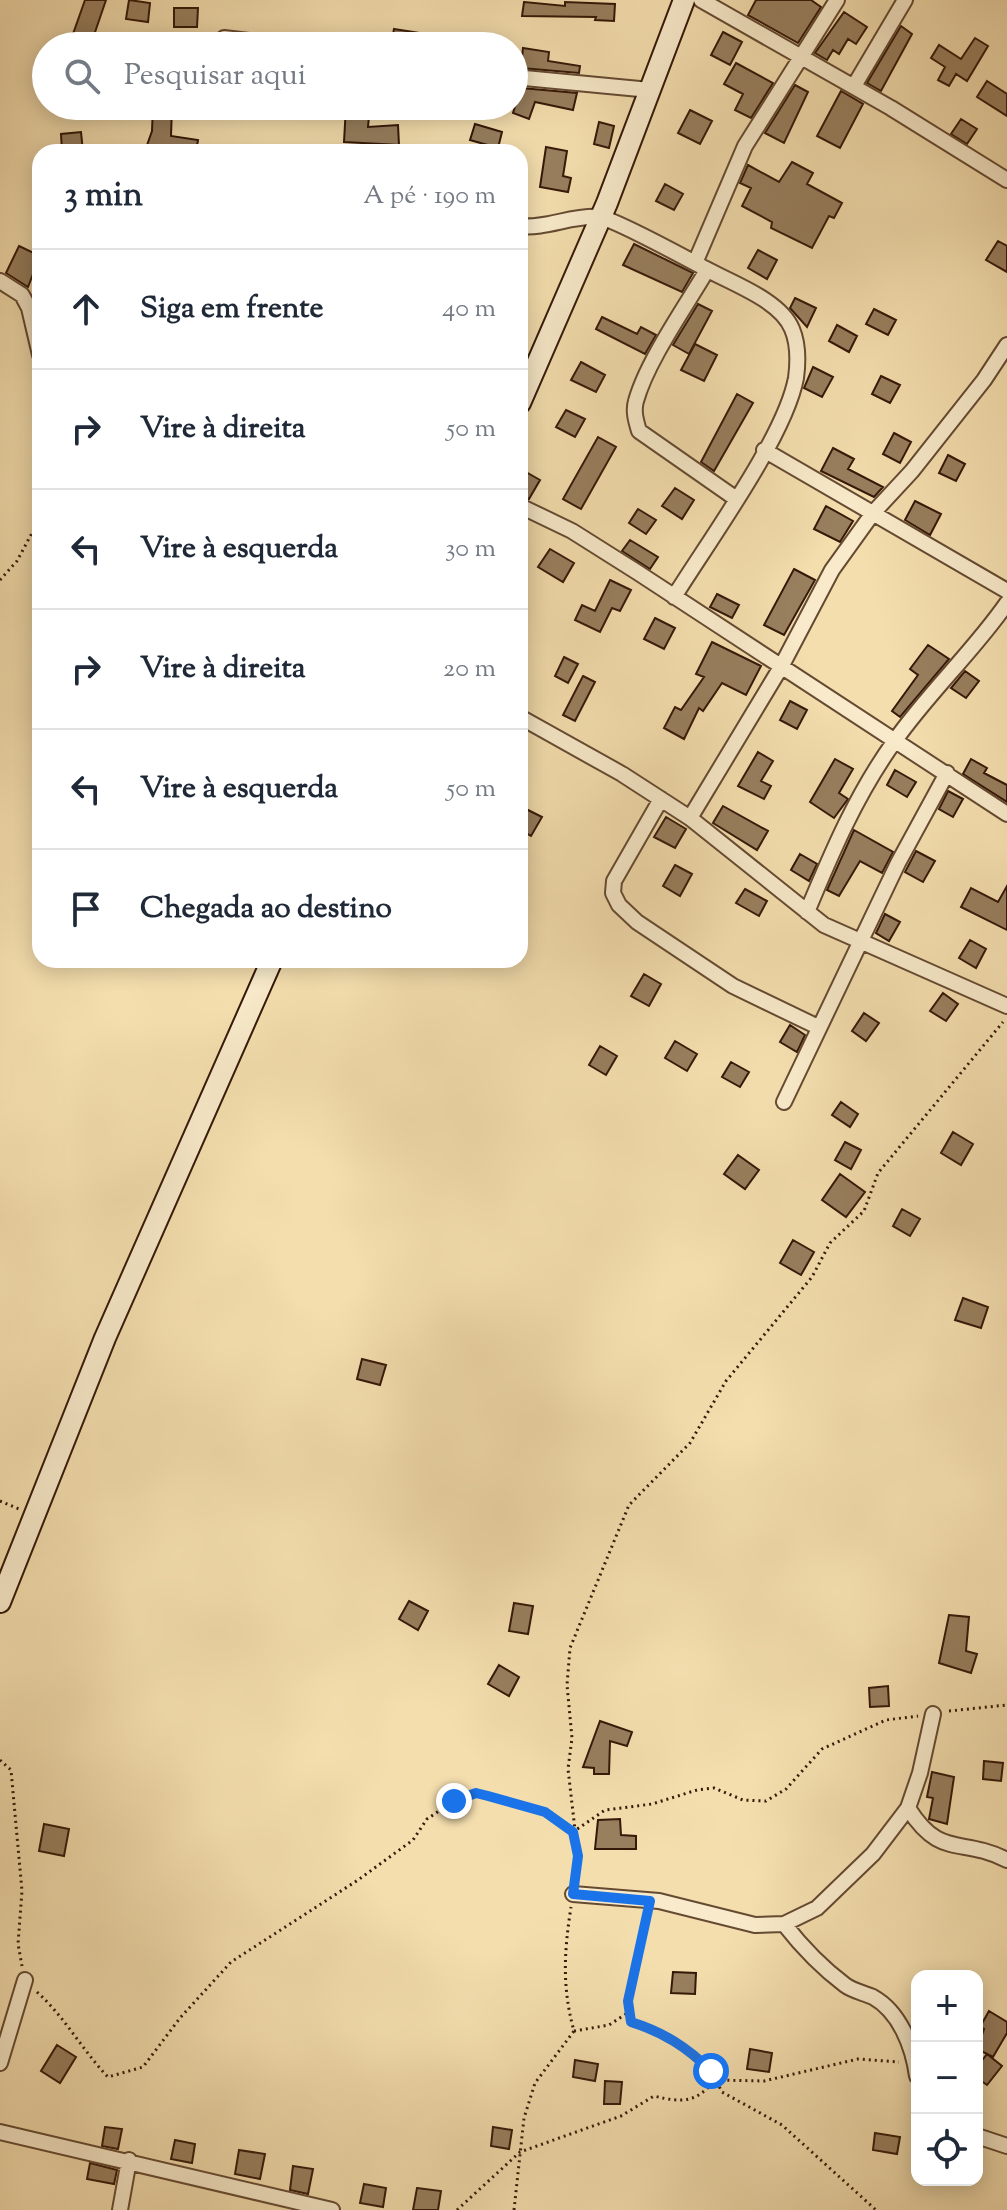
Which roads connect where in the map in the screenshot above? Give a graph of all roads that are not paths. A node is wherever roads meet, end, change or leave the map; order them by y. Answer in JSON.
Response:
{"nodes":[{"id":1,"x":684,"y":0,"type":"edge"},
{"id":2,"x":701,"y":0,"type":"edge"},
{"id":3,"x":837,"y":0,"type":"edge"},
{"id":4,"x":905,"y":0,"type":"edge"},
{"id":5,"x":803,"y":56,"type":"junction"},
{"id":6,"x":528,"y":78,"type":"edge"},
{"id":7,"x":854,"y":86,"type":"junction"},
{"id":8,"x":650,"y":90,"type":"junction"},
{"id":9,"x":1007,"y":180,"type":"edge"},
{"id":10,"x":600,"y":217,"type":"junction"},
{"id":11,"x":528,"y":227,"type":"edge"},
{"id":12,"x":701,"y":266,"type":"junction"},
{"id":13,"x":0,"y":281,"type":"edge"},
{"id":14,"x":32,"y":323,"type":"edge"},
{"id":15,"x":1007,"y":345,"type":"edge"},
{"id":16,"x":528,"y":384,"type":"edge"},
{"id":17,"x":764,"y":450,"type":"junction"},
{"id":18,"x":735,"y":498,"type":"junction"},
{"id":19,"x":528,"y":510,"type":"edge"},
{"id":20,"x":873,"y":513,"type":"junction"},
{"id":21,"x":1007,"y":591,"type":"edge"},
{"id":22,"x":674,"y":597,"type":"junction"},
{"id":23,"x":1007,"y":603,"type":"edge"},
{"id":24,"x":781,"y":667,"type":"junction"},
{"id":25,"x":528,"y":722,"type":"edge"},
{"id":26,"x":895,"y":739,"type":"junction"},
{"id":27,"x":947,"y":773,"type":"junction"},
{"id":28,"x":661,"y":799,"type":"junction"},
{"id":29,"x":1007,"y":814,"type":"edge"},
{"id":30,"x":690,"y":818,"type":"junction"},
{"id":31,"x":807,"y":912,"type":"junction"},
{"id":32,"x":860,"y":943,"type":"junction"},
{"id":33,"x":268,"y":968,"type":"edge"},
{"id":34,"x":1007,"y":1006,"type":"edge"},
{"id":35,"x":818,"y":1027,"type":"junction"},
{"id":36,"x":784,"y":1102,"type":"dead end"},
{"id":37,"x":0,"y":1602,"type":"edge"},
{"id":38,"x":933,"y":1714,"type":"road end"},
{"id":39,"x":908,"y":1808,"type":"junction"},
{"id":40,"x":1007,"y":1860,"type":"edge"},
{"id":41,"x":573,"y":1894,"type":"road end"},
{"id":42,"x":784,"y":1924,"type":"junction"},
{"id":43,"x":25,"y":1980,"type":"road end"},
{"id":44,"x":911,"y":2055,"type":"edge"},
{"id":45,"x":0,"y":2063,"type":"edge"},
{"id":46,"x":0,"y":2132,"type":"edge"},
{"id":47,"x":983,"y":2138,"type":"edge"},
{"id":48,"x":1007,"y":2146,"type":"edge"},
{"id":49,"x":129,"y":2160,"type":"junction"},
{"id":50,"x":273,"y":2203,"type":"edge"},
{"id":51,"x":120,"y":2210,"type":"edge"},
{"id":52,"x":332,"y":2210,"type":"edge"}],
"edges":[{"from":1,"to":8,"type":"main road"},
{"from":2,"to":5,"type":"street"},
{"from":3,"to":5,"type":"street"},
{"from":4,"to":7,"type":"street"},
{"from":5,"to":7,"type":"street"},
{"from":5,"to":12,"type":"street"},
{"from":6,"to":8,"type":"street"},
{"from":7,"to":9,"type":"street"},
{"from":8,"to":10,"type":"main road"},
{"from":10,"to":11,"type":"street"},
{"from":10,"to":12,"type":"street"},
{"from":10,"to":16,"type":"main road"},
{"from":12,"to":17,"type":"street"},
{"from":12,"to":18,"type":"street"},
{"from":13,"to":14,"type":"street"},
{"from":15,"to":20,"type":"street"},
{"from":17,"to":18,"type":"street"},
{"from":17,"to":20,"type":"street"},
{"from":18,"to":22,"type":"street"},
{"from":19,"to":22,"type":"street"},
{"from":20,"to":21,"type":"street"},
{"from":20,"to":24,"type":"street"},
{"from":22,"to":24,"type":"street"},
{"from":23,"to":26,"type":"street"},
{"from":24,"to":26,"type":"street"},
{"from":24,"to":30,"type":"street"},
{"from":25,"to":28,"type":"street"},
{"from":26,"to":27,"type":"street"},
{"from":26,"to":31,"type":"street"},
{"from":27,"to":29,"type":"street"},
{"from":27,"to":32,"type":"street"},
{"from":28,"to":30,"type":"street"},
{"from":28,"to":35,"type":"street"},
{"from":30,"to":31,"type":"street"},
{"from":31,"to":32,"type":"street"},
{"from":32,"to":34,"type":"street"},
{"from":32,"to":35,"type":"street"},
{"from":33,"to":37,"type":"main road"},
{"from":35,"to":36,"type":"street"},
{"from":38,"to":39,"type":"street"},
{"from":39,"to":40,"type":"street"},
{"from":39,"to":42,"type":"street"},
{"from":41,"to":42,"type":"street"},
{"from":42,"to":44,"type":"street"},
{"from":43,"to":45,"type":"street"},
{"from":46,"to":49,"type":"street"},
{"from":47,"to":48,"type":"street"},
{"from":49,"to":50,"type":"street"},
{"from":49,"to":51,"type":"street"},
{"from":50,"to":52,"type":"street"}]}
